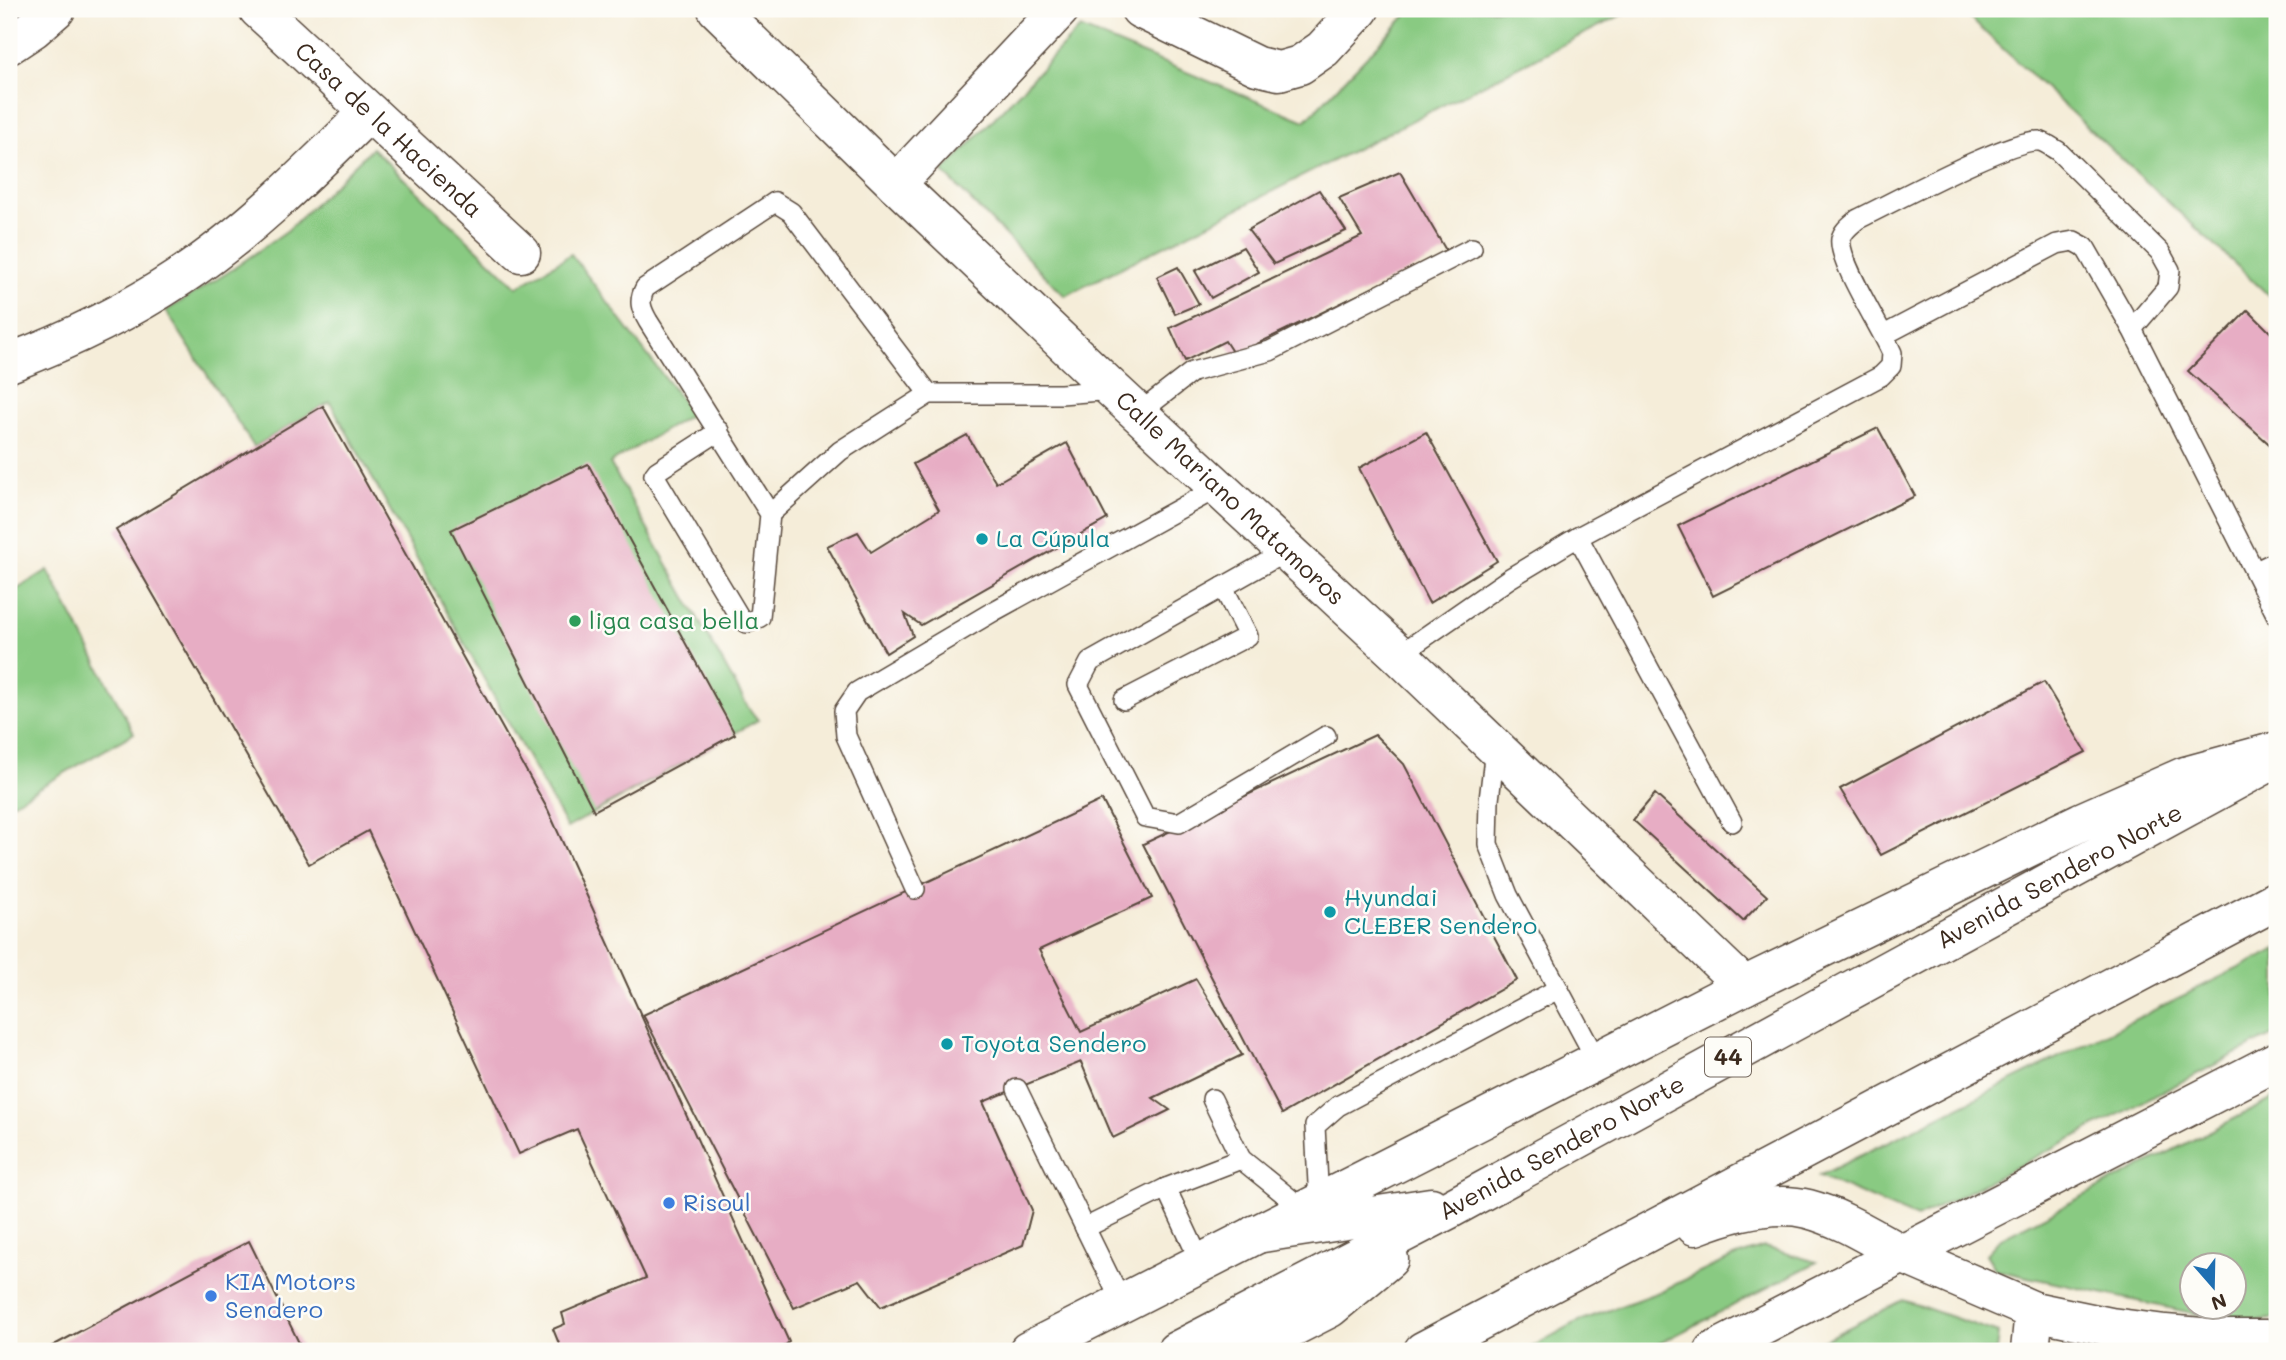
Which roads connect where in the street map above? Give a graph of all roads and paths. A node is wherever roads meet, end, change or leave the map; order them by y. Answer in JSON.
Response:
{"nodes":[{"id":1,"x":56,"y":9,"type":"edge"},
{"id":2,"x":258,"y":9,"type":"edge"},
{"id":3,"x":1060,"y":9,"type":"edge"},
{"id":4,"x":1140,"y":9,"type":"edge"},
{"id":5,"x":1360,"y":9,"type":"edge"},
{"id":6,"x":727,"y":12,"type":"edge"},
{"id":7,"x":9,"y":45,"type":"edge"},
{"id":8,"x":369,"y":112,"type":"junction"},
{"id":9,"x":896,"y":184,"type":"junction"},
{"id":10,"x":1472,"y":248,"type":"dead end"},
{"id":11,"x":520,"y":253,"type":"dead end"},
{"id":12,"x":2132,"y":329,"type":"junction"},
{"id":13,"x":1884,"y":334,"type":"junction"},
{"id":14,"x":9,"y":363,"type":"edge"},
{"id":15,"x":929,"y":394,"type":"junction"},
{"id":16,"x":1126,"y":401,"type":"junction"},
{"id":17,"x":719,"y":431,"type":"junction"},
{"id":18,"x":1219,"y":487,"type":"junction"},
{"id":19,"x":770,"y":514,"type":"junction"},
{"id":20,"x":1578,"y":537,"type":"junction"},
{"id":21,"x":1287,"y":551,"type":"junction"},
{"id":22,"x":2277,"y":561,"type":"edge"},
{"id":23,"x":2256,"y":570,"type":"junction"},
{"id":24,"x":1223,"y":587,"type":"junction"},
{"id":25,"x":2277,"y":616,"type":"edge"},
{"id":26,"x":1399,"y":655,"type":"junction"},
{"id":27,"x":1124,"y":699,"type":"dead end"},
{"id":28,"x":1326,"y":736,"type":"dead end"},
{"id":29,"x":1495,"y":748,"type":"junction"},
{"id":30,"x":2277,"y":751,"type":"edge"},
{"id":31,"x":2277,"y":758,"type":"edge"},
{"id":32,"x":1732,"y":822,"type":"dead end"},
{"id":33,"x":915,"y":889,"type":"dead end"},
{"id":34,"x":2277,"y":900,"type":"edge"},
{"id":35,"x":1744,"y":986,"type":"junction"},
{"id":36,"x":1558,"y":989,"type":"junction"},
{"id":37,"x":2277,"y":1060,"type":"edge"},
{"id":38,"x":1597,"y":1061,"type":"junction"},
{"id":39,"x":1017,"y":1089,"type":"dead end"},
{"id":40,"x":1212,"y":1098,"type":"dead end"},
{"id":41,"x":1241,"y":1158,"type":"junction"},
{"id":42,"x":1166,"y":1188,"type":"junction"},
{"id":43,"x":1456,"y":1205,"type":"junction"},
{"id":44,"x":1312,"y":1206,"type":"junction"},
{"id":45,"x":1085,"y":1228,"type":"junction"},
{"id":46,"x":1256,"y":1234,"type":"junction"},
{"id":47,"x":1902,"y":1254,"type":"junction"},
{"id":48,"x":1201,"y":1263,"type":"junction"},
{"id":49,"x":1532,"y":1294,"type":"junction"},
{"id":50,"x":1122,"y":1303,"type":"junction"},
{"id":51,"x":2034,"y":1311,"type":"junction"},
{"id":52,"x":2277,"y":1339,"type":"edge"},
{"id":53,"x":1028,"y":1351,"type":"edge"},
{"id":54,"x":1176,"y":1351,"type":"edge"},
{"id":55,"x":1246,"y":1351,"type":"edge"},
{"id":56,"x":1423,"y":1351,"type":"edge"},
{"id":57,"x":1714,"y":1351,"type":"edge"},
{"id":58,"x":2030,"y":1351,"type":"edge"}],
"edges":[{"from":1,"to":7,"type":"street"},
{"from":2,"to":8,"type":"street","name":"Casa de la Hacienda"},
{"from":3,"to":9,"type":"street"},
{"from":4,"to":5,"type":"street"},
{"from":6,"to":9,"type":"street","name":"Calle Mariano Matamoros"},
{"from":8,"to":11,"type":"street","name":"Casa de la Hacienda"},
{"from":8,"to":14,"type":"street"},
{"from":9,"to":16,"type":"street","name":"Calle Mariano Matamoros"},
{"from":10,"to":16,"type":"lane"},
{"from":12,"to":13,"type":"lane"},
{"from":12,"to":13,"type":"lane"},
{"from":12,"to":23,"type":"lane"},
{"from":13,"to":20,"type":"lane"},
{"from":15,"to":16,"type":"lane"},
{"from":15,"to":17,"type":"lane"},
{"from":15,"to":19,"type":"lane"},
{"from":16,"to":18,"type":"street","name":"Calle Mariano Matamoros"},
{"from":17,"to":19,"type":"lane"},
{"from":17,"to":19,"type":"lane"},
{"from":18,"to":21,"type":"street","name":"Calle Mariano Matamoros"},
{"from":18,"to":33,"type":"lane"},
{"from":20,"to":26,"type":"lane"},
{"from":20,"to":32,"type":"lane"},
{"from":21,"to":24,"type":"lane"},
{"from":21,"to":26,"type":"street","name":"Calle Mariano Matamoros"},
{"from":22,"to":23,"type":"lane"},
{"from":23,"to":25,"type":"lane"},
{"from":24,"to":27,"type":"lane"},
{"from":24,"to":28,"type":"lane"},
{"from":26,"to":29,"type":"street","name":"Calle Mariano Matamoros"},
{"from":29,"to":35,"type":"street","name":"Calle Mariano Matamoros"},
{"from":29,"to":36,"type":"lane"},
{"from":30,"to":35,"type":"street"},
{"from":31,"to":43,"type":"street","name":"Avenida Sendero Norte","number":"44"},
{"from":34,"to":49,"type":"street"},
{"from":35,"to":38,"type":"street"},
{"from":36,"to":38,"type":"lane"},
{"from":36,"to":44,"type":"lane"},
{"from":37,"to":47,"type":"street"},
{"from":38,"to":44,"type":"street"},
{"from":39,"to":45,"type":"lane"},
{"from":40,"to":41,"type":"lane"},
{"from":41,"to":42,"type":"lane"},
{"from":41,"to":44,"type":"lane"},
{"from":42,"to":45,"type":"lane"},
{"from":42,"to":48,"type":"lane"},
{"from":43,"to":46,"type":"street"},
{"from":43,"to":54,"type":"street","name":"Avenida Sendero Norte","number":"44"},
{"from":43,"to":55,"type":"street"},
{"from":44,"to":46,"type":"street"},
{"from":45,"to":50,"type":"lane"},
{"from":46,"to":48,"type":"street"},
{"from":47,"to":49,"type":"street"},
{"from":47,"to":51,"type":"street"},
{"from":47,"to":57,"type":"street"},
{"from":48,"to":50,"type":"street"},
{"from":49,"to":56,"type":"street"},
{"from":50,"to":53,"type":"street"},
{"from":51,"to":52,"type":"street"},
{"from":51,"to":58,"type":"street"}]}
